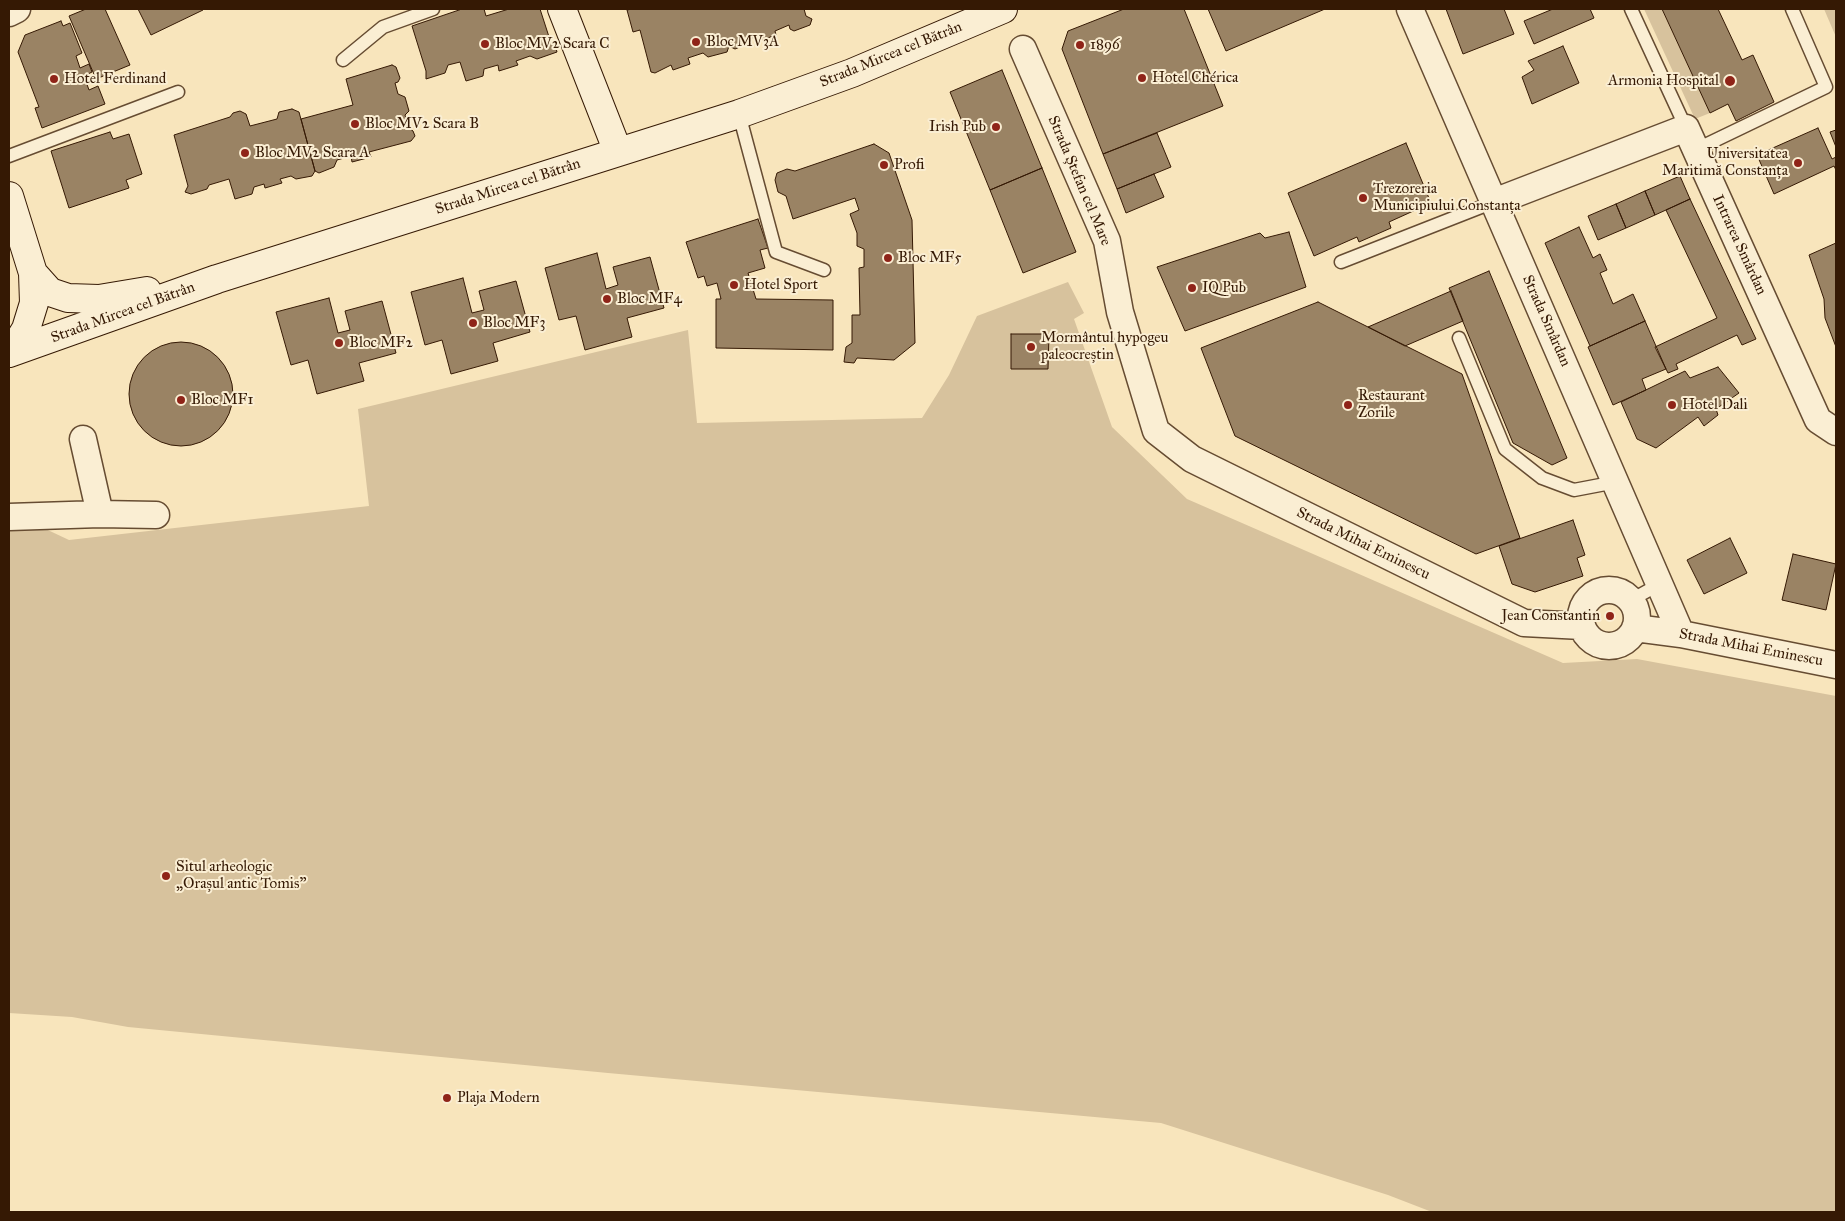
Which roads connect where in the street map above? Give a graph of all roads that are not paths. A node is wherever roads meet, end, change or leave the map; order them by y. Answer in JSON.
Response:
{"nodes":[{"id":1,"x":17,"y":9,"type":"edge"},
{"id":2,"x":433,"y":9,"type":"edge"},
{"id":3,"x":562,"y":9,"type":"edge"},
{"id":4,"x":1002,"y":9,"type":"edge"},
{"id":5,"x":1410,"y":9,"type":"edge"},
{"id":6,"x":1631,"y":9,"type":"edge"},
{"id":7,"x":1792,"y":9,"type":"edge"},
{"id":8,"x":9,"y":13,"type":"edge"},
{"id":9,"x":1023,"y":50,"type":"dead end"},
{"id":10,"x":343,"y":60,"type":"dead end"},
{"id":11,"x":178,"y":92,"type":"dead end"},
{"id":12,"x":739,"y":114,"type":"junction"},
{"id":13,"x":1690,"y":139,"type":"junction"},
{"id":14,"x":618,"y":152,"type":"junction"},
{"id":15,"x":9,"y":156,"type":"edge"},
{"id":16,"x":9,"y":196,"type":"edge"},
{"id":17,"x":1494,"y":202,"type":"junction"},
{"id":18,"x":1341,"y":262,"type":"dead end"},
{"id":19,"x":824,"y":270,"type":"dead end"},
{"id":20,"x":33,"y":273,"type":"junction"},
{"id":21,"x":217,"y":279,"type":"junction"},
{"id":22,"x":1459,"y":338,"type":"dead end"},
{"id":23,"x":10,"y":353,"type":"edge"},
{"id":24,"x":1156,"y":431,"type":"joint"},
{"id":25,"x":1836,"y":432,"type":"edge"},
{"id":26,"x":83,"y":439,"type":"dead end"},
{"id":27,"x":1616,"y":482,"type":"junction"},
{"id":28,"x":100,"y":514,"type":"junction"},
{"id":29,"x":156,"y":515,"type":"dead end"},
{"id":30,"x":9,"y":518,"type":"edge"},
{"id":31,"x":1660,"y":584,"type":"junction"},
{"id":32,"x":1631,"y":600,"type":"junction"},
{"id":33,"x":1582,"y":626,"type":"junction"},
{"id":34,"x":1635,"y":628,"type":"junction"},
{"id":35,"x":1682,"y":634,"type":"junction"},
{"id":36,"x":1836,"y":665,"type":"edge"}],
"edges":[{"from":1,"to":8,"type":"street"},
{"from":2,"to":10,"type":"lane"},
{"from":3,"to":14,"type":"main road"},
{"from":4,"to":12,"type":"main road","name":"Strada Mircea cel Bătrân"},
{"from":5,"to":17,"type":"street","name":"Strada Smârdan"},
{"from":6,"to":13,"type":"lane"},
{"from":7,"to":13,"type":"lane"},
{"from":9,"to":24,"type":"street","name":"Strada Ștefan cel Mare"},
{"from":11,"to":15,"type":"lane"},
{"from":12,"to":14,"type":"main road","name":"Strada Mircea cel Bătrân"},
{"from":12,"to":19,"type":"lane"},
{"from":13,"to":17,"type":"street"},
{"from":13,"to":25,"type":"street","name":"Intrarea Smârdan"},
{"from":14,"to":21,"type":"main road","name":"Strada Mircea cel Bătrân"},
{"from":16,"to":20,"type":"main road"},
{"from":17,"to":18,"type":"lane"},
{"from":17,"to":27,"type":"street","name":"Strada Smârdan"},
{"from":20,"to":21,"type":"main road"},
{"from":20,"to":23,"type":"main road"},
{"from":21,"to":23,"type":"main road","name":"Strada Mircea cel Bătrân"},
{"from":22,"to":27,"type":"lane"},
{"from":24,"to":33,"type":"street","name":"Strada Mihai Eminescu"},
{"from":26,"to":28,"type":"street"},
{"from":27,"to":31,"type":"street","name":"Strada Smârdan"},
{"from":28,"to":29,"type":"street"},
{"from":28,"to":30,"type":"street"},
{"from":31,"to":32,"type":"lane"},
{"from":31,"to":35,"type":"street","name":"Strada Smârdan"},
{"from":32,"to":33,"type":"street"},
{"from":32,"to":34,"type":"street"},
{"from":33,"to":34,"type":"street"},
{"from":34,"to":35,"type":"street","name":"Strada Mihai Eminescu"},
{"from":35,"to":36,"type":"street","name":"Strada Mihai Eminescu"}]}
